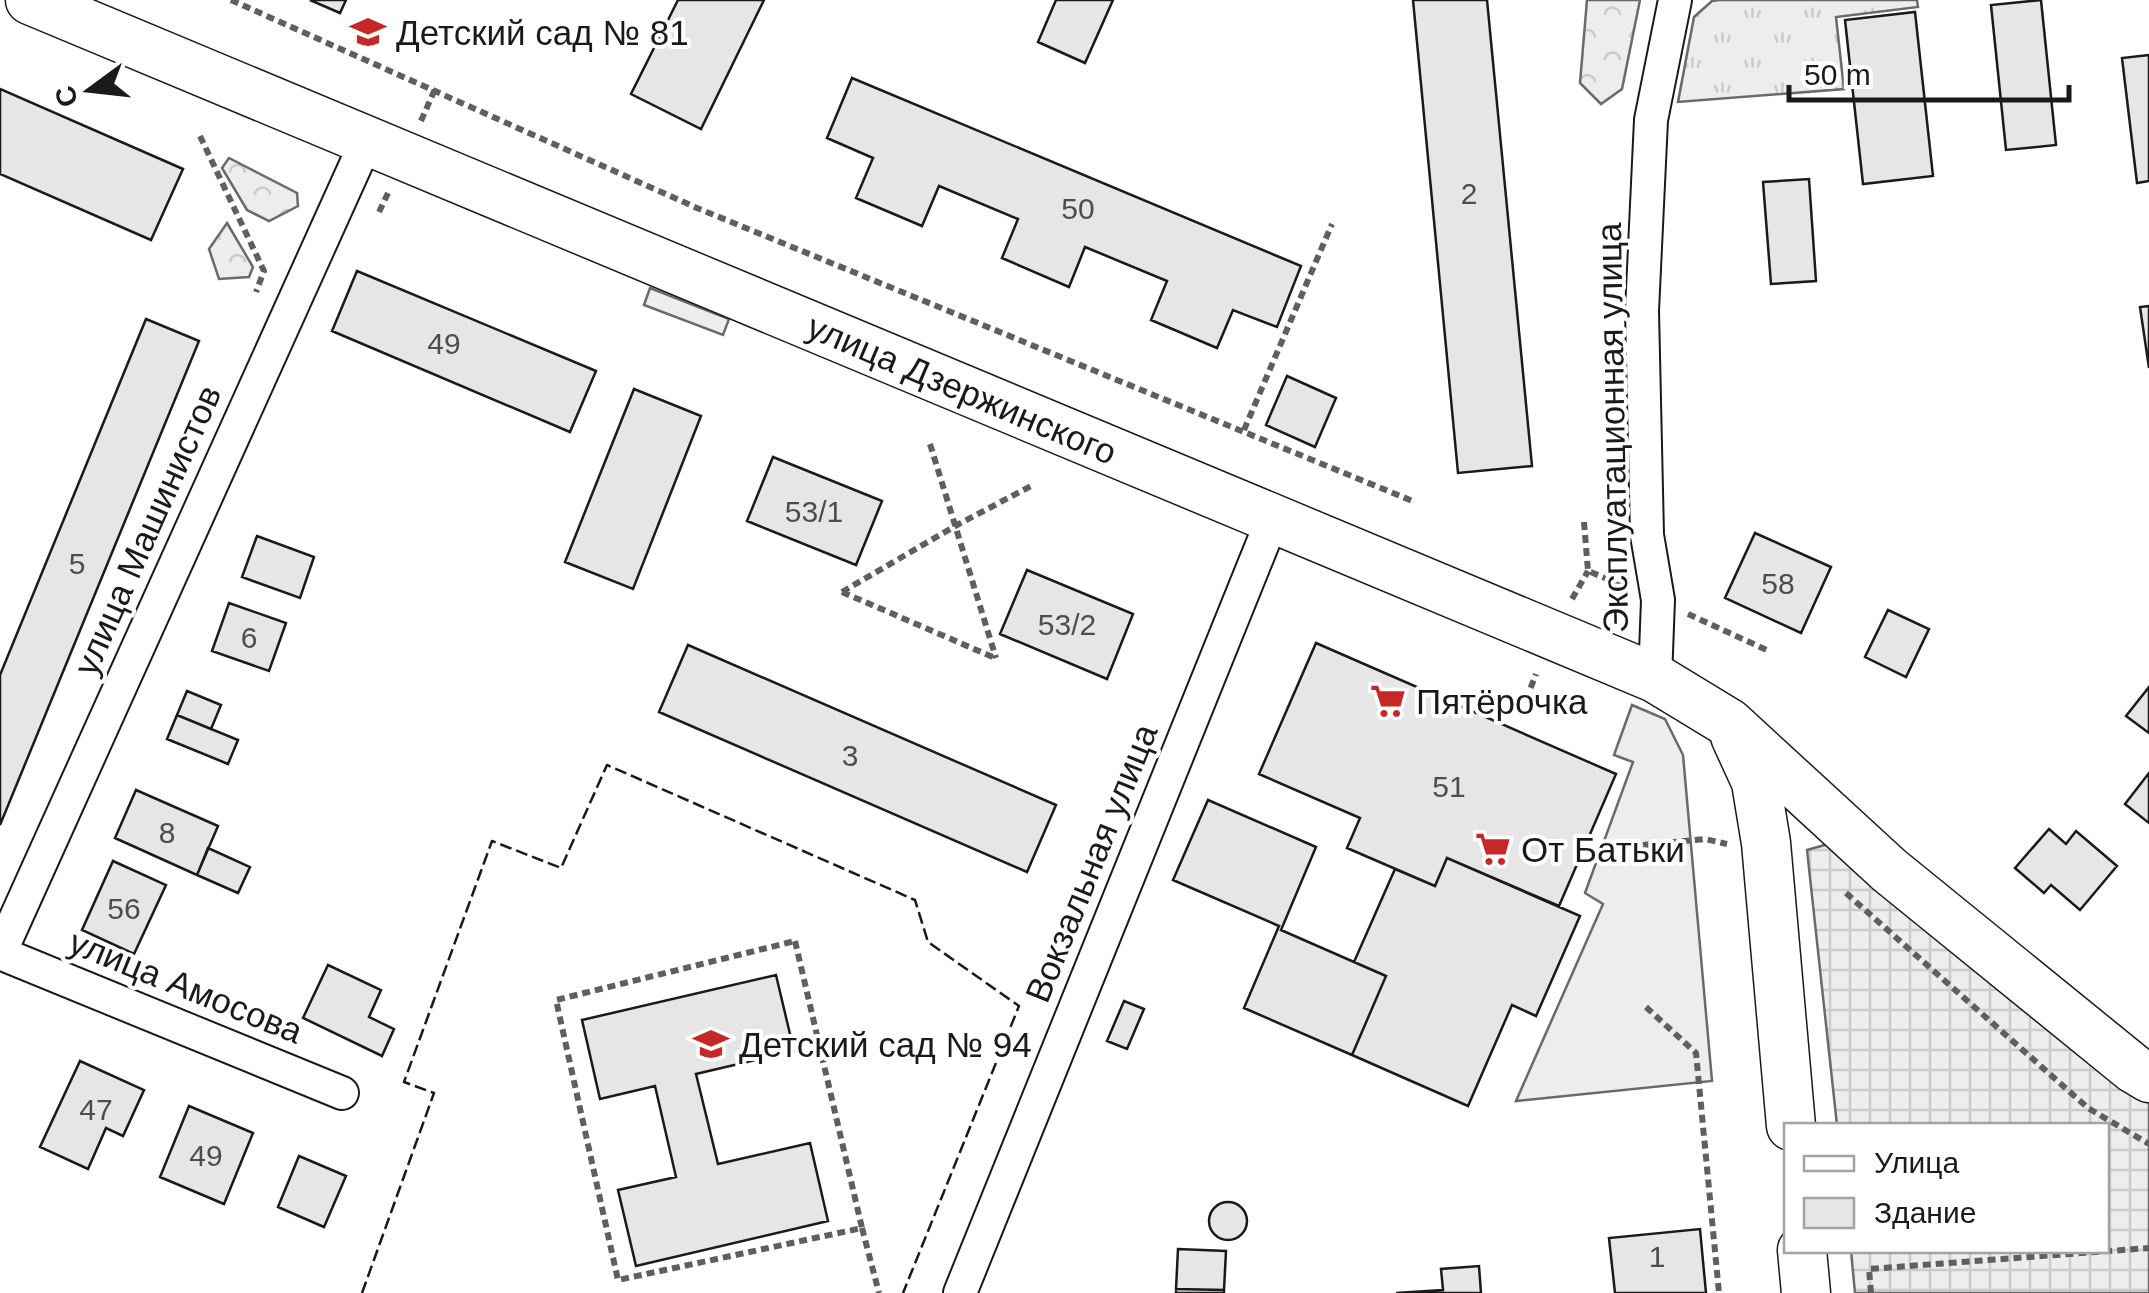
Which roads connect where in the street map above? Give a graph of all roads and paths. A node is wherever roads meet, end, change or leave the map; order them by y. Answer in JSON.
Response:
{"nodes":[{"id":1,"x":30,"y":0,"type":"edge"},
{"id":2,"x":231,"y":0,"type":"edge"},
{"id":3,"x":1675,"y":0,"type":"edge"},
{"id":4,"x":200,"y":136,"type":"dead end"},
{"id":5,"x":366,"y":140,"type":"junction"},
{"id":6,"x":1332,"y":224,"type":"dead end"},
{"id":7,"x":254,"y":300,"type":"dead end"},
{"id":8,"x":1244,"y":430,"type":"junction"},
{"id":9,"x":930,"y":444,"type":"dead end"},
{"id":10,"x":1031,"y":486,"type":"dead end"},
{"id":11,"x":1415,"y":502,"type":"dead end"},
{"id":12,"x":1273,"y":518,"type":"junction"},
{"id":13,"x":957,"y":524,"type":"junction"},
{"id":14,"x":1655,"y":678,"type":"junction"},
{"id":15,"x":1729,"y":723,"type":"junction"},
{"id":16,"x":1856,"y":838,"type":"junction"},
{"id":17,"x":1643,"y":845,"type":"dead end"},
{"id":18,"x":1767,"y":848,"type":"junction"},
{"id":19,"x":1832,"y":880,"type":"dead end"},
{"id":20,"x":0,"y":953,"type":"edge"},
{"id":21,"x":1646,"y":1006,"type":"dead end"},
{"id":22,"x":2149,"y":1078,"type":"edge"},
{"id":23,"x":342,"y":1093,"type":"dead end"},
{"id":24,"x":1791,"y":1123,"type":"edge"},
{"id":25,"x":2149,"y":1144,"type":"edge"},
{"id":26,"x":862,"y":1228,"type":"junction"},
{"id":27,"x":2149,"y":1248,"type":"edge"},
{"id":28,"x":2109,"y":1251,"type":"edge"},
{"id":29,"x":1802,"y":1253,"type":"edge"},
{"id":30,"x":2082,"y":1253,"type":"edge"},
{"id":31,"x":878,"y":1293,"type":"edge"},
{"id":32,"x":960,"y":1293,"type":"edge"},
{"id":33,"x":1719,"y":1293,"type":"edge"},
{"id":34,"x":1806,"y":1293,"type":"edge"},
{"id":35,"x":1871,"y":1293,"type":"edge"}],
"edges":[{"from":1,"to":5,"type":"street","name":"улица Дзержинского"},
{"from":2,"to":8,"type":"path"},
{"from":3,"to":14,"type":"street","name":"Эксплуатационная улица"},
{"from":4,"to":7,"type":"path"},
{"from":5,"to":12,"type":"street","name":"улица Дзержинского"},
{"from":5,"to":20,"type":"street","name":"улица Машинистов"},
{"from":6,"to":8,"type":"path"},
{"from":8,"to":11,"type":"path"},
{"from":9,"to":13,"type":"path"},
{"from":10,"to":13,"type":"path"},
{"from":12,"to":14,"type":"street","name":"улица Дзержинского"},
{"from":12,"to":32,"type":"street","name":"Вокзальная улица"},
{"from":13,"to":13,"type":"path"},
{"from":14,"to":15,"type":"street","name":"улица Дзержинского"},
{"from":15,"to":16,"type":"street","name":"улица Дзержинского"},
{"from":15,"to":18,"type":"street"},
{"from":16,"to":18,"type":"street"},
{"from":16,"to":22,"type":"street","name":"улица Дзержинского"},
{"from":17,"to":18,"type":"path"},
{"from":18,"to":24,"type":"street"},
{"from":19,"to":25,"type":"path"},
{"from":20,"to":23,"type":"street","name":"улица Амосова"},
{"from":21,"to":33,"type":"path"},
{"from":26,"to":26,"type":"path"},
{"from":26,"to":31,"type":"path"},
{"from":27,"to":28,"type":"path"},
{"from":29,"to":34,"type":"street"},
{"from":30,"to":35,"type":"path"}]}
